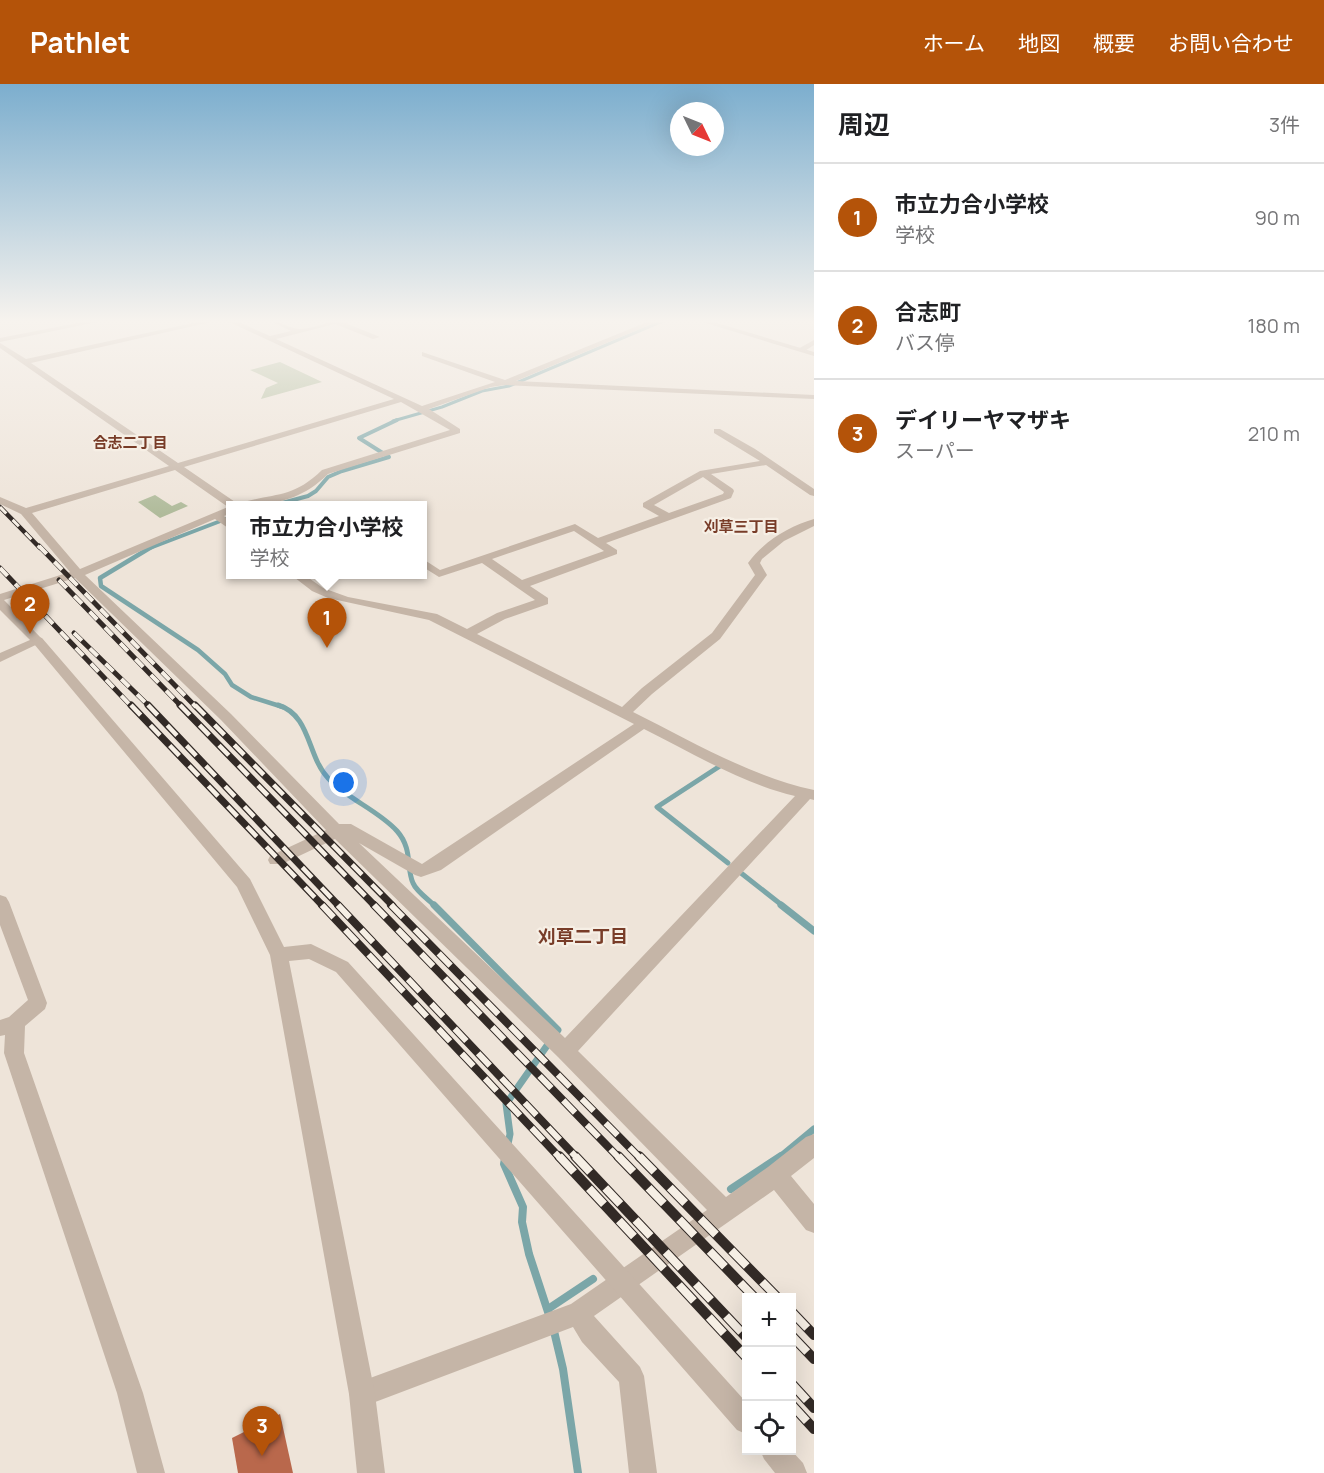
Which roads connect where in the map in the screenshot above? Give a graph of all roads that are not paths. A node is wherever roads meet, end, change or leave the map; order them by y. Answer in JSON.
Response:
{"nodes":[{"id":1,"x":58,"y":385,"type":"edge"},
{"id":2,"x":369,"y":385,"type":"edge"},
{"id":3,"x":491,"y":385,"type":"edge"},
{"id":4,"x":545,"y":385,"type":"edge"},
{"id":5,"x":791,"y":396,"type":"junction"},
{"id":6,"x":814,"y":397,"type":"edge"},
{"id":7,"x":400,"y":399,"type":"junction"},
{"id":8,"x":814,"y":404,"type":"edge"},
{"id":9,"x":422,"y":410,"type":"junction"},
{"id":10,"x":717,"y":431,"type":"dead end"},
{"id":11,"x":768,"y":462,"type":"junction"},
{"id":12,"x":177,"y":466,"type":"junction"},
{"id":13,"x":703,"y":473,"type":"junction"},
{"id":14,"x":814,"y":493,"type":"edge"},
{"id":15,"x":0,"y":500,"type":"edge"},
{"id":16,"x":227,"y":501,"type":"edge"},
{"id":17,"x":266,"y":501,"type":"edge"},
{"id":18,"x":226,"y":511,"type":"edge"},
{"id":19,"x":25,"y":512,"type":"junction"},
{"id":20,"x":216,"y":516,"type":"junction"},
{"id":21,"x":668,"y":517,"type":"junction"},
{"id":22,"x":814,"y":522,"type":"edge"},
{"id":23,"x":226,"y":523,"type":"edge"},
{"id":24,"x":597,"y":542,"type":"junction"},
{"id":25,"x":484,"y":559,"type":"junction"},
{"id":26,"x":427,"y":565,"type":"edge"},
{"id":27,"x":78,"y":574,"type":"junction"},
{"id":28,"x":302,"y":579,"type":"edge"},
{"id":29,"x":523,"y":584,"type":"junction"},
{"id":30,"x":0,"y":601,"type":"edge"},
{"id":31,"x":468,"y":634,"type":"junction"},
{"id":32,"x":38,"y":641,"type":"junction"},
{"id":33,"x":0,"y":658,"type":"edge"},
{"id":34,"x":624,"y":713,"type":"junction"},
{"id":35,"x":644,"y":723,"type":"junction"},
{"id":36,"x":810,"y":794,"type":"edge"},
{"id":37,"x":335,"y":830,"type":"junction"},
{"id":38,"x":276,"y":860,"type":"dead end"},
{"id":39,"x":0,"y":902,"type":"edge"},
{"id":40,"x":279,"y":955,"type":"junction"},
{"id":41,"x":8,"y":1026,"type":"edge"},
{"id":42,"x":565,"y":1051,"type":"junction"},
{"id":43,"x":814,"y":1144,"type":"edge"},
{"id":44,"x":776,"y":1174,"type":"junction"},
{"id":45,"x":723,"y":1210,"type":"junction"},
{"id":46,"x":814,"y":1222,"type":"edge"},
{"id":47,"x":624,"y":1282,"type":"junction"},
{"id":48,"x":578,"y":1313,"type":"junction"},
{"id":49,"x":362,"y":1394,"type":"junction"},
{"id":50,"x":742,"y":1415,"type":"edge"},
{"id":51,"x":777,"y":1455,"type":"edge"},
{"id":52,"x":152,"y":1473,"type":"edge"},
{"id":53,"x":371,"y":1473,"type":"edge"},
{"id":54,"x":643,"y":1473,"type":"edge"},
{"id":55,"x":793,"y":1473,"type":"edge"}],
"edges":[{"from":1,"to":12,"type":"street"},
{"from":2,"to":7,"type":"street"},
{"from":3,"to":9,"type":"street"},
{"from":4,"to":5,"type":"street"},
{"from":5,"to":6,"type":"street"},
{"from":5,"to":8,"type":"street"},
{"from":7,"to":9,"type":"street"},
{"from":7,"to":12,"type":"street"},
{"from":9,"to":17,"type":"street"},
{"from":10,"to":11,"type":"street"},
{"from":11,"to":13,"type":"street"},
{"from":11,"to":14,"type":"street"},
{"from":12,"to":16,"type":"street"},
{"from":12,"to":19,"type":"street"},
{"from":13,"to":21,"type":"street"},
{"from":13,"to":21,"type":"street"},
{"from":15,"to":19,"type":"street"},
{"from":18,"to":20,"type":"street"},
{"from":19,"to":27,"type":"street"},
{"from":20,"to":23,"type":"street"},
{"from":20,"to":27,"type":"street"},
{"from":21,"to":24,"type":"street"},
{"from":22,"to":34,"type":"street"},
{"from":24,"to":25,"type":"street"},
{"from":24,"to":29,"type":"street"},
{"from":25,"to":26,"type":"street"},
{"from":25,"to":29,"type":"street"},
{"from":27,"to":30,"type":"street"},
{"from":27,"to":37,"type":"street"},
{"from":28,"to":31,"type":"street"},
{"from":29,"to":31,"type":"street"},
{"from":30,"to":32,"type":"street"},
{"from":31,"to":34,"type":"street"},
{"from":32,"to":33,"type":"street"},
{"from":32,"to":40,"type":"street"},
{"from":34,"to":35,"type":"street"},
{"from":35,"to":36,"type":"street"},
{"from":35,"to":37,"type":"street"},
{"from":36,"to":42,"type":"street"},
{"from":37,"to":38,"type":"street"},
{"from":37,"to":42,"type":"street"},
{"from":39,"to":41,"type":"street"},
{"from":40,"to":47,"type":"street"},
{"from":40,"to":49,"type":"street"},
{"from":41,"to":52,"type":"street"},
{"from":42,"to":45,"type":"street"},
{"from":43,"to":44,"type":"street"},
{"from":44,"to":45,"type":"street"},
{"from":44,"to":46,"type":"street"},
{"from":45,"to":47,"type":"street"},
{"from":47,"to":48,"type":"street"},
{"from":47,"to":50,"type":"street"},
{"from":48,"to":49,"type":"street"},
{"from":48,"to":54,"type":"street"},
{"from":49,"to":53,"type":"street"},
{"from":51,"to":55,"type":"street"}]}
